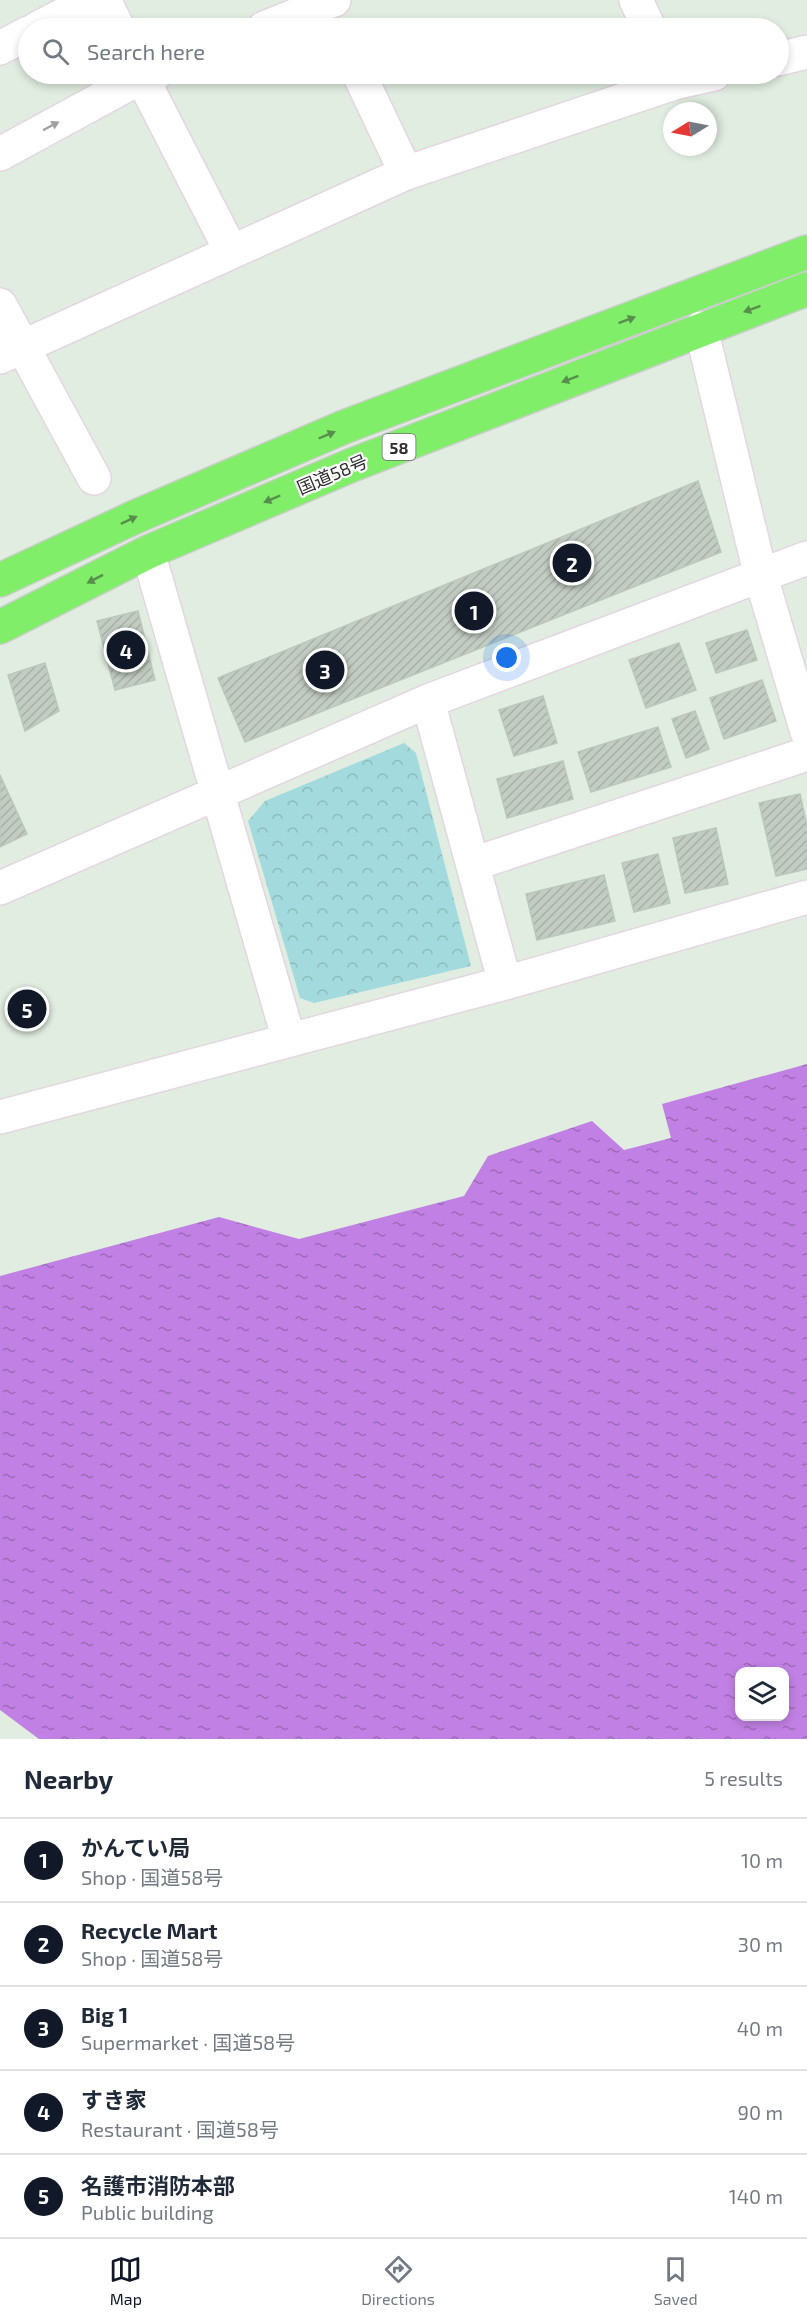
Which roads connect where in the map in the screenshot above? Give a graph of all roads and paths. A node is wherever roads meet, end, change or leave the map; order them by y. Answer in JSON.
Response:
{"nodes":[{"id":1,"x":92,"y":0,"type":"edge"},
{"id":2,"x":104,"y":0,"type":"edge"},
{"id":3,"x":636,"y":0,"type":"edge"},
{"id":4,"x":330,"y":8,"type":"edge"},
{"id":5,"x":57,"y":18,"type":"edge"},
{"id":6,"x":113,"y":18,"type":"edge"},
{"id":7,"x":297,"y":18,"type":"edge"},
{"id":8,"x":644,"y":18,"type":"edge"},
{"id":9,"x":18,"y":38,"type":"edge"},
{"id":10,"x":0,"y":48,"type":"edge"},
{"id":11,"x":807,"y":52,"type":"edge"},
{"id":12,"x":789,"y":56,"type":"edge"},
{"id":13,"x":129,"y":84,"type":"edge"},
{"id":14,"x":150,"y":84,"type":"edge"},
{"id":15,"x":364,"y":84,"type":"edge"},
{"id":16,"x":654,"y":84,"type":"edge"},
{"id":17,"x":0,"y":154,"type":"edge"},
{"id":18,"x":406,"y":173,"type":"junction"},
{"id":19,"x":231,"y":251,"type":"junction"},
{"id":20,"x":807,"y":252,"type":"edge"},
{"id":21,"x":807,"y":289,"type":"edge"},
{"id":22,"x":0,"y":305,"type":"edge"},
{"id":23,"x":701,"y":328,"type":"junction"},
{"id":24,"x":12,"y":352,"type":"edge"},
{"id":25,"x":94,"y":478,"type":"dead end"},
{"id":26,"x":148,"y":552,"type":"junction"},
{"id":27,"x":807,"y":558,"type":"edge"},
{"id":28,"x":761,"y":577,"type":"junction"},
{"id":29,"x":0,"y":580,"type":"edge"},
{"id":30,"x":0,"y":627,"type":"edge"},
{"id":31,"x":428,"y":701,"type":"junction"},
{"id":32,"x":807,"y":732,"type":"edge"},
{"id":33,"x":807,"y":754,"type":"edge"},
{"id":34,"x":218,"y":794,"type":"junction"},
{"id":35,"x":473,"y":864,"type":"junction"},
{"id":36,"x":0,"y":888,"type":"edge"},
{"id":37,"x":807,"y":897,"type":"edge"},
{"id":38,"x":505,"y":983,"type":"junction"},
{"id":39,"x":289,"y":1040,"type":"junction"},
{"id":40,"x":0,"y":1117,"type":"edge"}],
"edges":[{"from":1,"to":5,"type":"street"},
{"from":2,"to":6,"type":"street"},
{"from":3,"to":8,"type":"street"},
{"from":4,"to":7,"type":"street"},
{"from":9,"to":10,"type":"street"},
{"from":11,"to":12,"type":"street"},
{"from":17,"to":13,"type":"street","one_way":true},
{"from":14,"to":19,"type":"street"},
{"from":15,"to":18,"type":"street"},
{"from":16,"to":18,"type":"street"},
{"from":18,"to":19,"type":"street"},
{"from":19,"to":24,"type":"street"},
{"from":29,"to":20,"type":"highway","number":"58","one_way":true},
{"from":21,"to":23,"type":"highway","name":"国道58号","number":"58","one_way":true},
{"from":22,"to":24,"type":"street"},
{"from":23,"to":26,"type":"highway","name":"国道58号","number":"58","one_way":true},
{"from":23,"to":28,"type":"street"},
{"from":24,"to":25,"type":"street"},
{"from":26,"to":30,"type":"highway","name":"国道58号","number":"58","one_way":true},
{"from":26,"to":34,"type":"street"},
{"from":27,"to":28,"type":"street"},
{"from":28,"to":31,"type":"street"},
{"from":28,"to":32,"type":"street"},
{"from":31,"to":34,"type":"street"},
{"from":31,"to":35,"type":"street"},
{"from":33,"to":35,"type":"street"},
{"from":34,"to":36,"type":"street"},
{"from":34,"to":39,"type":"street"},
{"from":35,"to":38,"type":"street"},
{"from":37,"to":38,"type":"street"},
{"from":38,"to":39,"type":"street"},
{"from":39,"to":40,"type":"street"}]}
